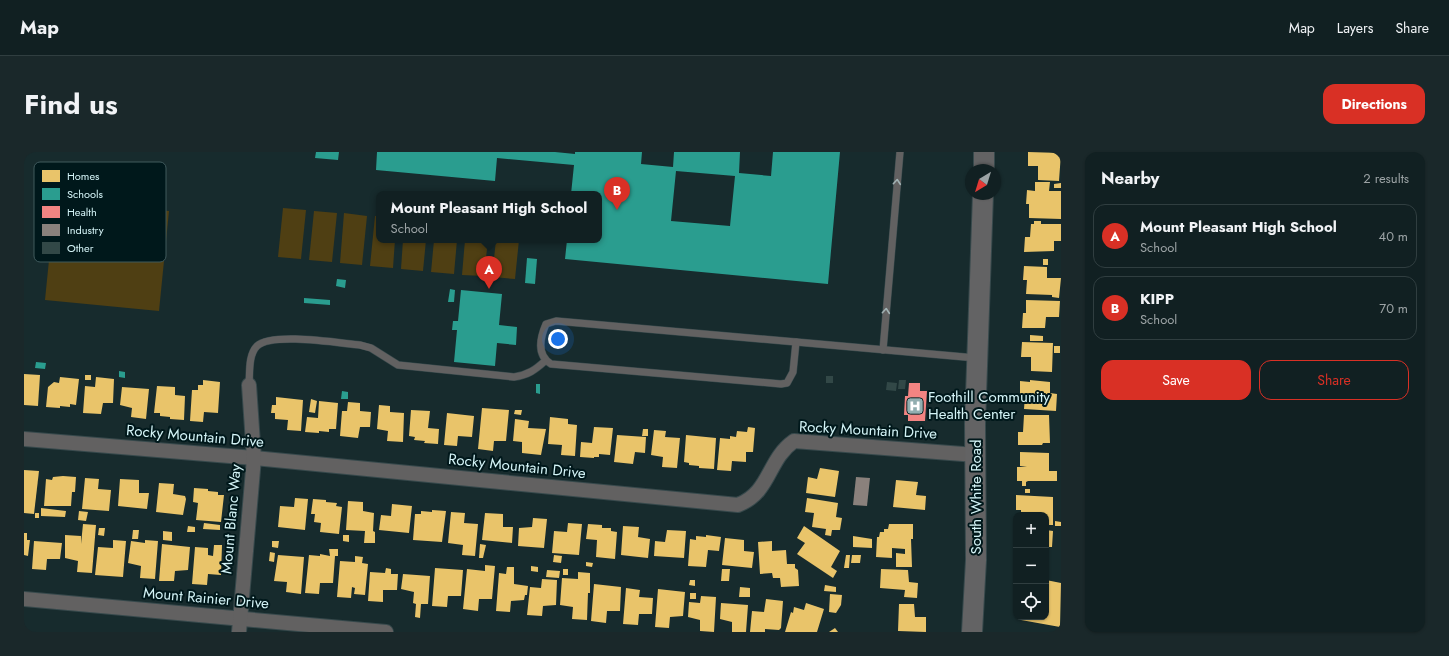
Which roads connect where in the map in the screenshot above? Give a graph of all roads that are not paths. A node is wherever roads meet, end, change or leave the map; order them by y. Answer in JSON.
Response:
{"nodes":[{"id":1,"x":900,"y":152,"type":"edge"},
{"id":2,"x":984,"y":152,"type":"edge"},
{"id":3,"x":984,"y":164,"type":"edge"},
{"id":4,"x":983,"y":200,"type":"edge"},
{"id":5,"x":796,"y":342,"type":"junction"},
{"id":6,"x":883,"y":350,"type":"junction"},
{"id":7,"x":979,"y":358,"type":"junction"},
{"id":8,"x":545,"y":361,"type":"junction"},
{"id":9,"x":249,"y":384,"type":"joint"},
{"id":10,"x":24,"y":439,"type":"edge"},
{"id":11,"x":976,"y":455,"type":"junction"},
{"id":12,"x":254,"y":458,"type":"junction"},
{"id":13,"x":24,"y":599,"type":"edge"},
{"id":14,"x":240,"y":618,"type":"junction"},
{"id":15,"x":239,"y":632,"type":"edge"},
{"id":16,"x":386,"y":632,"type":"edge"},
{"id":17,"x":972,"y":632,"type":"edge"}],
"edges":[{"from":6,"to":1,"type":"lane","one_way":true},
{"from":2,"to":3,"type":"main road"},
{"from":4,"to":7,"type":"main road","name":"South White Road"},
{"from":5,"to":6,"type":"lane"},
{"from":5,"to":8,"type":"lane"},
{"from":5,"to":8,"type":"lane"},
{"from":6,"to":7,"type":"lane"},
{"from":7,"to":11,"type":"main road","name":"South White Road"},
{"from":8,"to":9,"type":"lane"},
{"from":9,"to":12,"type":"street","name":"Mount Blanc Way"},
{"from":10,"to":12,"type":"street","name":"Rocky Mountain Drive"},
{"from":11,"to":12,"type":"street","name":"Rocky Mountain Drive"},
{"from":11,"to":17,"type":"main road","name":"South White Road"},
{"from":12,"to":14,"type":"street","name":"Mount Blanc Way"},
{"from":13,"to":14,"type":"street","name":"Mount Rainier Drive"},
{"from":14,"to":15,"type":"street","name":"Mount Blanc Way"},
{"from":14,"to":16,"type":"street","name":"Mount Rainier Drive"}]}
